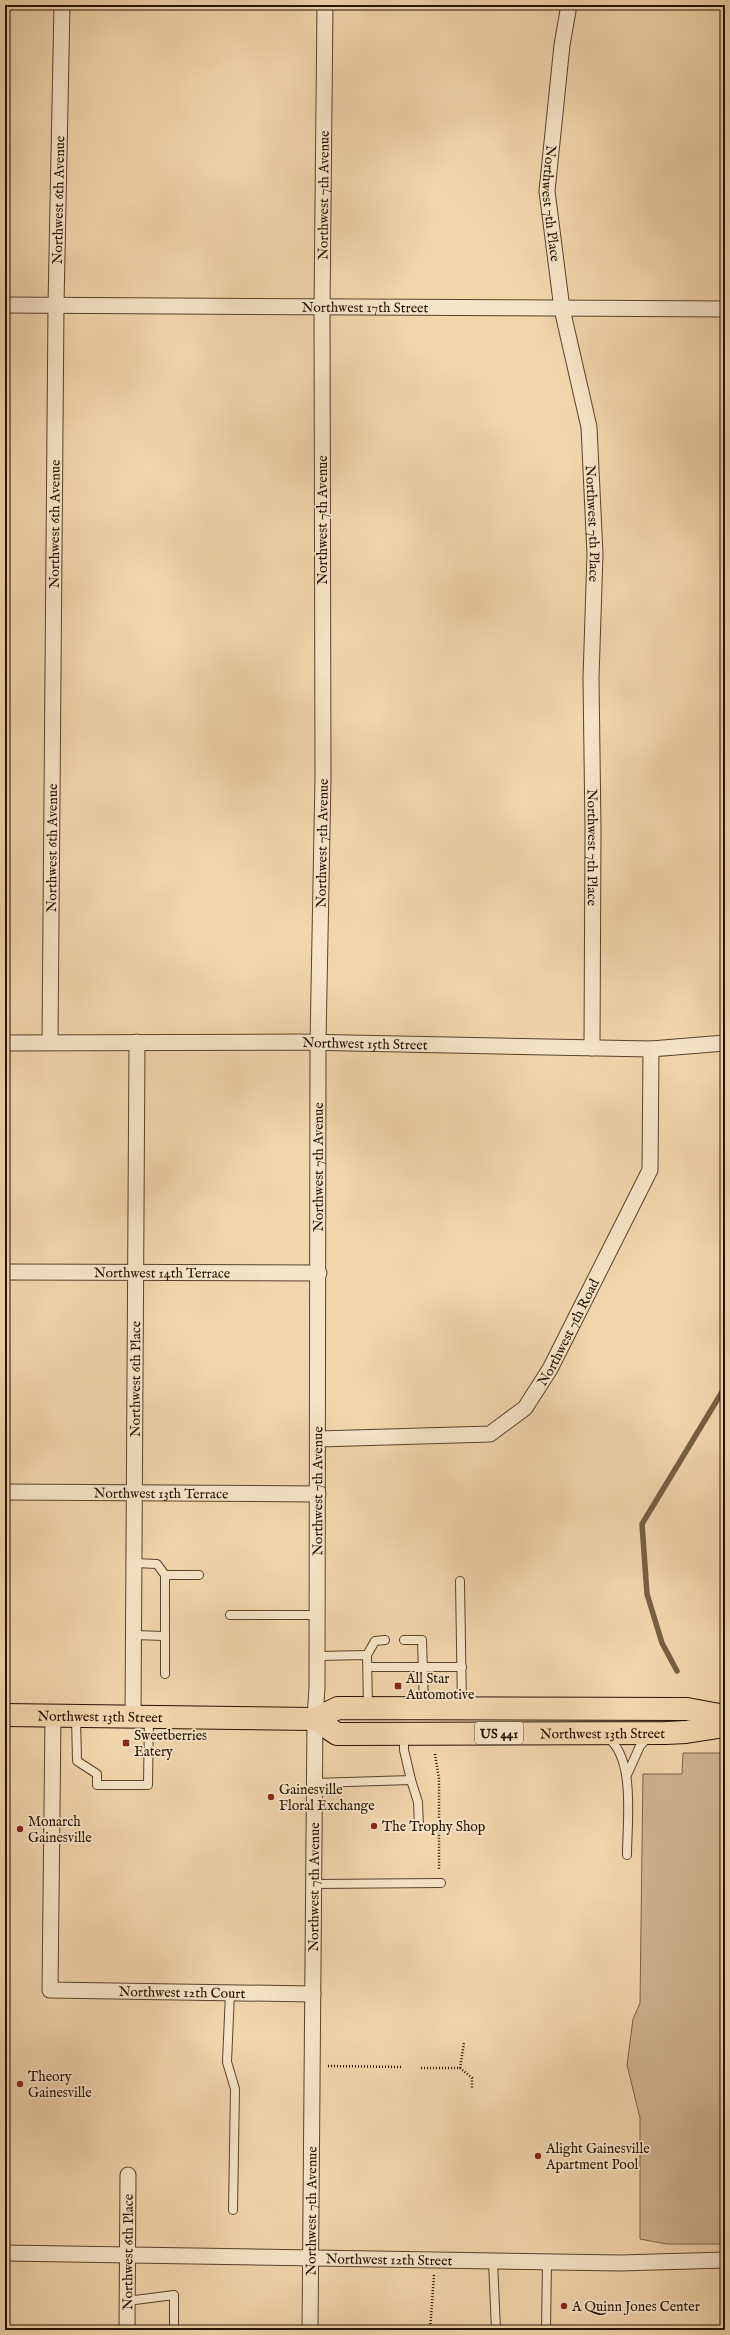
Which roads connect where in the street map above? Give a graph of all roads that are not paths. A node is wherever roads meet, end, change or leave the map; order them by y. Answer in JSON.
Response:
{"nodes":[{"id":1,"x":62,"y":5,"type":"edge"},
{"id":2,"x":325,"y":5,"type":"edge"},
{"id":3,"x":569,"y":5,"type":"edge"},
{"id":4,"x":56,"y":305,"type":"junction"},
{"id":5,"x":5,"y":306,"type":"edge"},
{"id":6,"x":322,"y":308,"type":"junction"},
{"id":7,"x":562,"y":309,"type":"junction"},
{"id":8,"x":725,"y":309,"type":"edge"},
{"id":9,"x":50,"y":1042,"type":"junction"},
{"id":10,"x":137,"y":1042,"type":"junction"},
{"id":11,"x":318,"y":1042,"type":"junction"},
{"id":12,"x":5,"y":1043,"type":"edge"},
{"id":13,"x":725,"y":1043,"type":"edge"},
{"id":14,"x":592,"y":1048,"type":"junction"},
{"id":15,"x":651,"y":1049,"type":"junction"},
{"id":16,"x":5,"y":1272,"type":"edge"},
{"id":17,"x":137,"y":1272,"type":"junction"},
{"id":18,"x":319,"y":1273,"type":"junction"},
{"id":19,"x":318,"y":1439,"type":"junction"},
{"id":20,"x":136,"y":1491,"type":"junction"},
{"id":21,"x":5,"y":1492,"type":"edge"},
{"id":22,"x":318,"y":1494,"type":"junction"},
{"id":23,"x":135,"y":1563,"type":"junction"},
{"id":24,"x":165,"y":1575,"type":"junction"},
{"id":25,"x":199,"y":1575,"type":"dead end"},
{"id":26,"x":460,"y":1582,"type":"dead end"},
{"id":27,"x":230,"y":1615,"type":"dead end"},
{"id":28,"x":317,"y":1615,"type":"junction"},
{"id":29,"x":134,"y":1635,"type":"junction"},
{"id":30,"x":164,"y":1636,"type":"junction"},
{"id":31,"x":385,"y":1640,"type":"dead end"},
{"id":32,"x":404,"y":1640,"type":"dead end"},
{"id":33,"x":367,"y":1655,"type":"junction"},
{"id":34,"x":317,"y":1656,"type":"junction"},
{"id":35,"x":368,"y":1667,"type":"junction"},
{"id":36,"x":423,"y":1668,"type":"junction"},
{"id":37,"x":462,"y":1668,"type":"junction"},
{"id":38,"x":165,"y":1674,"type":"dead end"},
{"id":39,"x":368,"y":1708,"type":"junction"},
{"id":40,"x":424,"y":1708,"type":"junction"},
{"id":41,"x":462,"y":1708,"type":"junction"},
{"id":42,"x":5,"y":1715,"type":"edge"},
{"id":43,"x":53,"y":1716,"type":"junction"},
{"id":44,"x":76,"y":1716,"type":"junction"},
{"id":45,"x":725,"y":1716,"type":"edge"},
{"id":46,"x":141,"y":1717,"type":"junction"},
{"id":47,"x":315,"y":1719,"type":"junction"},
{"id":48,"x":725,"y":1726,"type":"edge"},
{"id":49,"x":602,"y":1732,"type":"junction"},
{"id":50,"x":654,"y":1732,"type":"junction"},
{"id":51,"x":404,"y":1734,"type":"junction"},
{"id":52,"x":627,"y":1775,"type":"junction"},
{"id":53,"x":411,"y":1780,"type":"junction"},
{"id":54,"x":315,"y":1783,"type":"junction"},
{"id":55,"x":419,"y":1826,"type":"dead end"},
{"id":56,"x":627,"y":1856,"type":"dead end"},
{"id":57,"x":441,"y":1883,"type":"dead end"},
{"id":58,"x":314,"y":1884,"type":"junction"},
{"id":59,"x":230,"y":1993,"type":"junction"},
{"id":60,"x":314,"y":1994,"type":"junction"},
{"id":61,"x":128,"y":2174,"type":"dead end"},
{"id":62,"x":233,"y":2210,"type":"dead end"},
{"id":63,"x":5,"y":2253,"type":"edge"},
{"id":64,"x":127,"y":2254,"type":"junction"},
{"id":65,"x":310,"y":2258,"type":"junction"},
{"id":66,"x":725,"y":2260,"type":"edge"},
{"id":67,"x":493,"y":2261,"type":"junction"},
{"id":68,"x":546,"y":2262,"type":"junction"},
{"id":69,"x":127,"y":2301,"type":"junction"},
{"id":70,"x":127,"y":2330,"type":"edge"},
{"id":71,"x":174,"y":2330,"type":"edge"},
{"id":72,"x":310,"y":2330,"type":"edge"},
{"id":73,"x":496,"y":2330,"type":"edge"},
{"id":74,"x":546,"y":2330,"type":"edge"}],
"edges":[{"from":1,"to":4,"type":"street","name":"Northwest 6th Avenue"},
{"from":2,"to":6,"type":"street","name":"Northwest 7th Avenue"},
{"from":3,"to":7,"type":"street","name":"Northwest 7th Place"},
{"from":4,"to":5,"type":"street","name":"Northwest 17th Street"},
{"from":4,"to":6,"type":"street","name":"Northwest 17th Street"},
{"from":4,"to":9,"type":"street","name":"Northwest 6th Avenue"},
{"from":6,"to":7,"type":"street","name":"Northwest 17th Street"},
{"from":6,"to":11,"type":"street","name":"Northwest 7th Avenue"},
{"from":7,"to":8,"type":"street","name":"Northwest 17th Street"},
{"from":7,"to":14,"type":"street","name":"Northwest 7th Place"},
{"from":9,"to":10,"type":"street","name":"Northwest 15th Street"},
{"from":9,"to":12,"type":"street","name":"Northwest 15th Street"},
{"from":10,"to":11,"type":"street","name":"Northwest 15th Street"},
{"from":10,"to":17,"type":"street","name":"Northwest 6th Place"},
{"from":11,"to":14,"type":"street","name":"Northwest 15th Street"},
{"from":11,"to":18,"type":"street","name":"Northwest 7th Avenue"},
{"from":13,"to":15,"type":"street","name":"Northwest 15th Street"},
{"from":14,"to":15,"type":"street","name":"Northwest 15th Street"},
{"from":15,"to":19,"type":"street","name":"Northwest 7th Road"},
{"from":16,"to":17,"type":"street","name":"Northwest 14th Terrace"},
{"from":17,"to":18,"type":"street","name":"Northwest 14th Terrace"},
{"from":17,"to":20,"type":"street","name":"Northwest 6th Place"},
{"from":18,"to":19,"type":"street","name":"Northwest 7th Avenue"},
{"from":19,"to":22,"type":"street","name":"Northwest 7th Avenue"},
{"from":20,"to":21,"type":"street","name":"Northwest 13th Terrace"},
{"from":20,"to":22,"type":"street","name":"Northwest 13th Terrace"},
{"from":20,"to":23,"type":"street","name":"Northwest 6th Place"},
{"from":22,"to":28,"type":"street","name":"Northwest 7th Avenue"},
{"from":23,"to":24,"type":"lane"},
{"from":23,"to":29,"type":"street","name":"Northwest 6th Place"},
{"from":24,"to":25,"type":"lane"},
{"from":24,"to":30,"type":"lane"},
{"from":26,"to":37,"type":"lane"},
{"from":27,"to":28,"type":"lane"},
{"from":28,"to":34,"type":"street","name":"Northwest 7th Avenue"},
{"from":29,"to":30,"type":"lane"},
{"from":29,"to":46,"type":"street","name":"Northwest 6th Place"},
{"from":30,"to":38,"type":"lane"},
{"from":31,"to":33,"type":"lane"},
{"from":32,"to":36,"type":"lane"},
{"from":33,"to":34,"type":"lane"},
{"from":33,"to":35,"type":"lane"},
{"from":34,"to":47,"type":"street","name":"Northwest 7th Avenue"},
{"from":35,"to":36,"type":"lane"},
{"from":35,"to":39,"type":"lane"},
{"from":36,"to":37,"type":"lane"},
{"from":36,"to":40,"type":"lane"},
{"from":37,"to":41,"type":"lane"},
{"from":39,"to":40,"type":"main road","name":"Northwest 13th Street","number":"US 441"},
{"from":39,"to":47,"type":"main road","name":"Northwest 13th Street","number":"US 441"},
{"from":40,"to":41,"type":"main road","name":"Northwest 13th Street","number":"US 441"},
{"from":41,"to":45,"type":"main road","name":"Northwest 13th Street","number":"US 441"},
{"from":42,"to":43,"type":"main road","name":"Northwest 13th Street","number":"US 441"},
{"from":43,"to":44,"type":"main road","name":"Northwest 13th Street","number":"US 441"},
{"from":43,"to":59,"type":"street","name":"Northwest 12th Court"},
{"from":44,"to":46,"type":"main road","name":"Northwest 13th Street","number":"US 441"},
{"from":44,"to":46,"type":"lane"},
{"from":46,"to":47,"type":"main road","name":"Northwest 13th Street","number":"US 441"},
{"from":47,"to":51,"type":"main road","name":"Northwest 13th Street","number":"US 441"},
{"from":47,"to":54,"type":"street","name":"Northwest 7th Avenue"},
{"from":48,"to":50,"type":"main road","name":"Northwest 13th Street","number":"US 441"},
{"from":49,"to":50,"type":"main road","name":"Northwest 13th Street","number":"US 441"},
{"from":49,"to":51,"type":"main road","name":"Northwest 13th Street","number":"US 441"},
{"from":49,"to":52,"type":"lane"},
{"from":50,"to":52,"type":"lane"},
{"from":51,"to":53,"type":"lane"},
{"from":52,"to":56,"type":"lane"},
{"from":53,"to":54,"type":"lane"},
{"from":53,"to":55,"type":"lane"},
{"from":54,"to":58,"type":"street","name":"Northwest 7th Avenue"},
{"from":57,"to":58,"type":"lane"},
{"from":58,"to":60,"type":"street","name":"Northwest 7th Avenue"},
{"from":59,"to":60,"type":"street","name":"Northwest 12th Court"},
{"from":59,"to":62,"type":"lane"},
{"from":60,"to":65,"type":"street","name":"Northwest 7th Avenue"},
{"from":61,"to":64,"type":"street","name":"Northwest 6th Place"},
{"from":63,"to":64,"type":"street","name":"Northwest 12th Street"},
{"from":64,"to":65,"type":"street","name":"Northwest 12th Street"},
{"from":64,"to":69,"type":"street","name":"Northwest 6th Place"},
{"from":65,"to":67,"type":"street","name":"Northwest 12th Street"},
{"from":65,"to":72,"type":"street","name":"Northwest 7th Avenue"},
{"from":66,"to":68,"type":"street","name":"Northwest 12th Street"},
{"from":67,"to":68,"type":"street","name":"Northwest 12th Street"},
{"from":67,"to":73,"type":"lane"},
{"from":68,"to":74,"type":"lane"},
{"from":69,"to":70,"type":"street","name":"Northwest 6th Place"},
{"from":69,"to":71,"type":"lane"}]}
